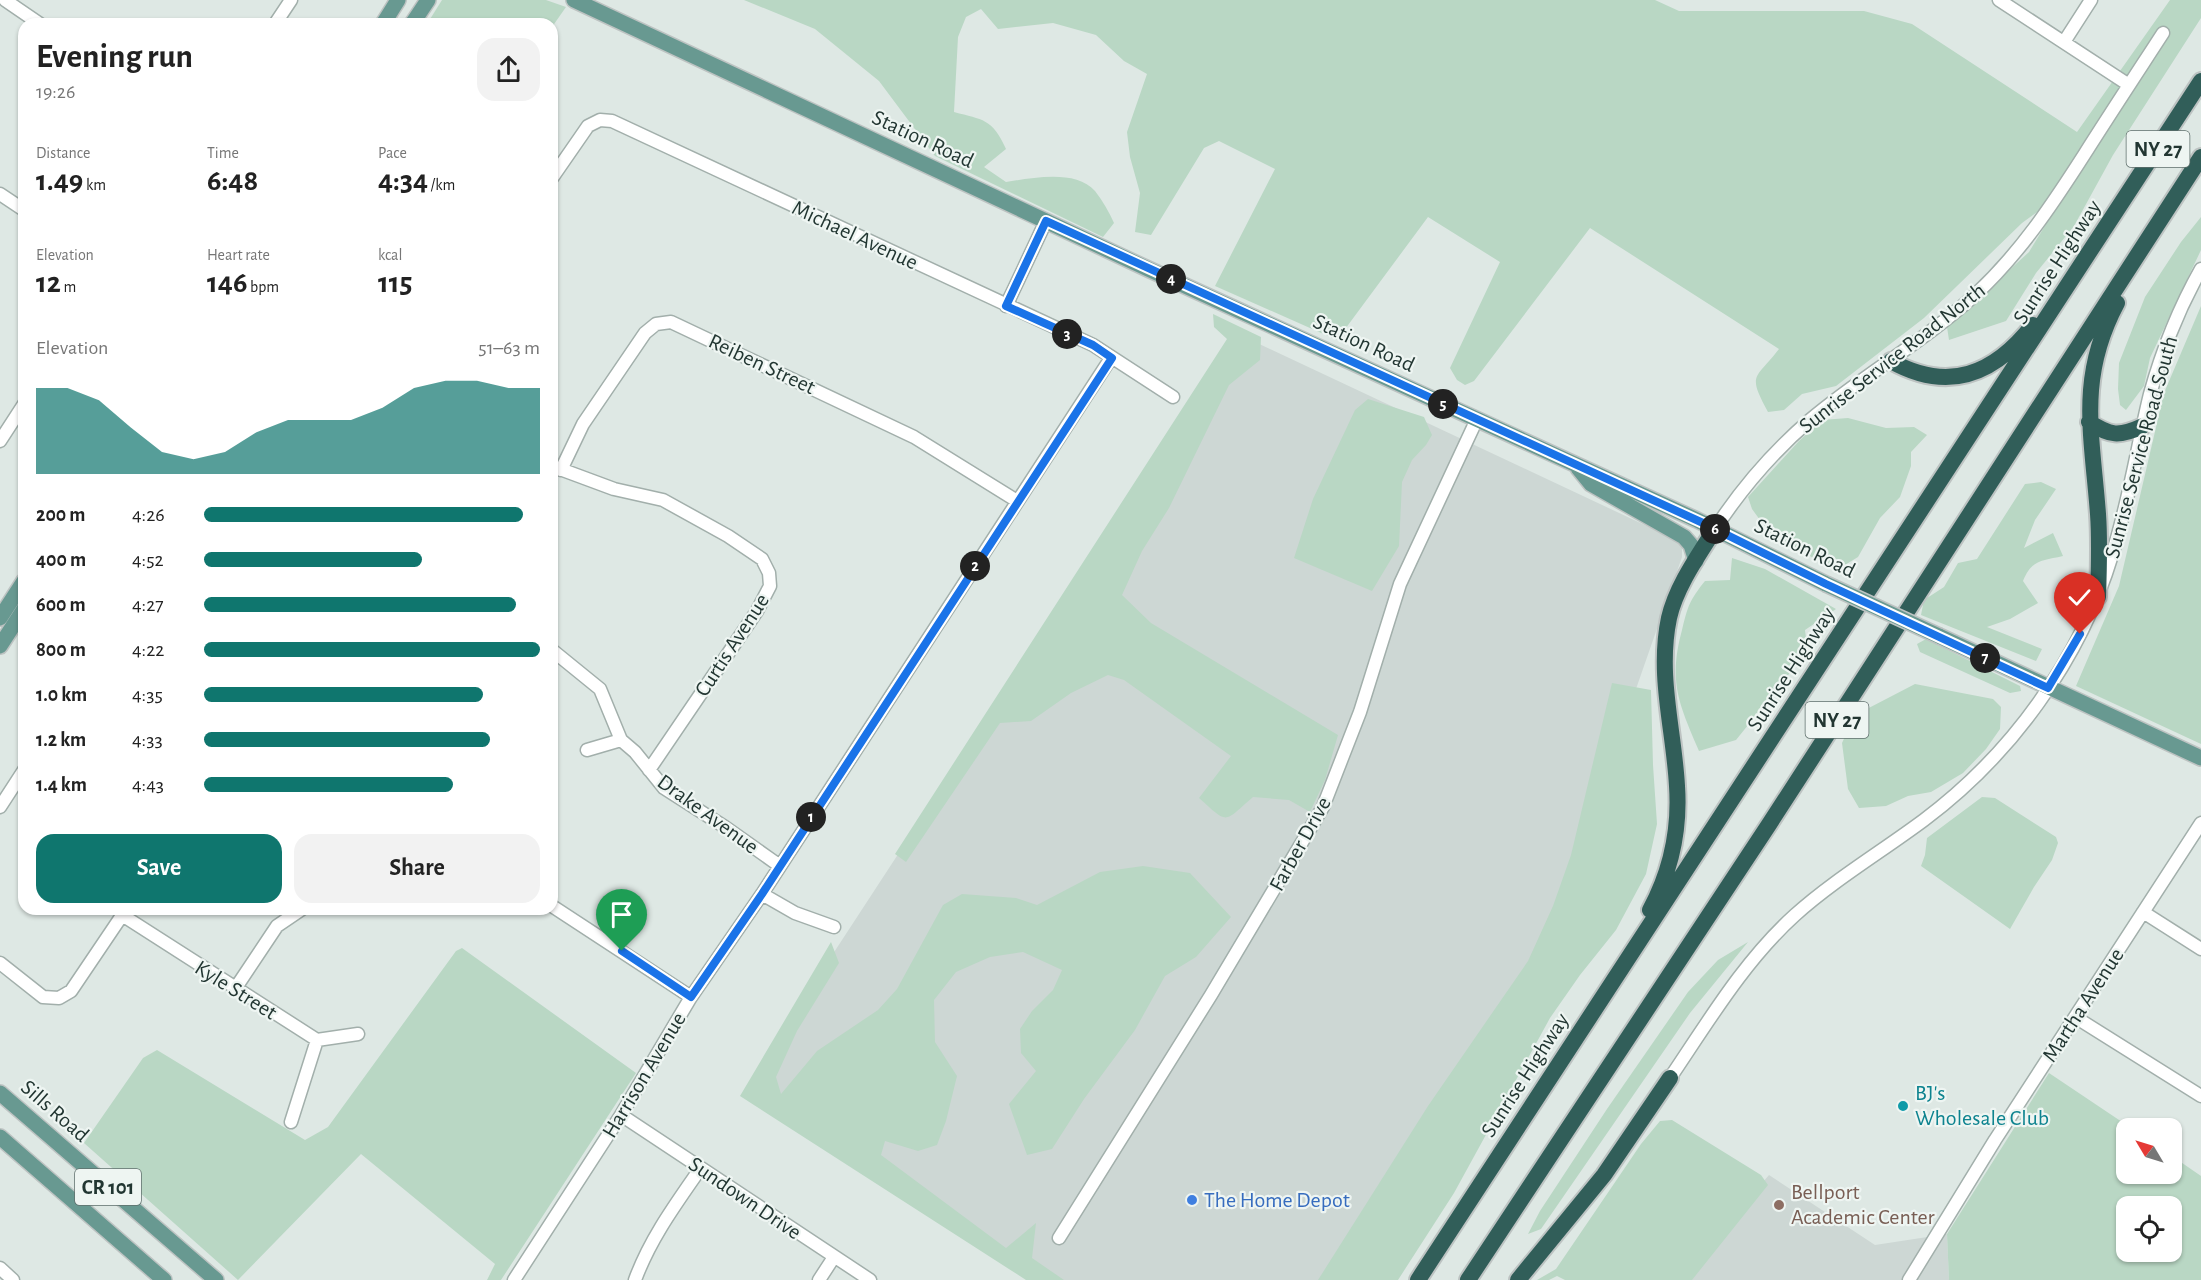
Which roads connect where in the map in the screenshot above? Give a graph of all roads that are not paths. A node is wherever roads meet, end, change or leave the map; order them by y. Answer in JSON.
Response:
{"nodes":[{"id":1,"x":5,"y":0,"type":"edge"},
{"id":2,"x":291,"y":0,"type":"edge"},
{"id":3,"x":398,"y":0,"type":"edge"},
{"id":4,"x":428,"y":0,"type":"edge"},
{"id":5,"x":574,"y":0,"type":"edge"},
{"id":6,"x":1999,"y":0,"type":"edge"},
{"id":7,"x":2091,"y":0,"type":"edge"},
{"id":8,"x":31,"y":18,"type":"edge"},
{"id":9,"x":279,"y":18,"type":"edge"},
{"id":10,"x":387,"y":18,"type":"edge"},
{"id":11,"x":416,"y":18,"type":"edge"},
{"id":12,"x":2163,"y":33,"type":"dead end"},
{"id":13,"x":2064,"y":42,"type":"junction"},
{"id":14,"x":2201,"y":81,"type":"edge"},
{"id":15,"x":2129,"y":85,"type":"junction"},
{"id":16,"x":2201,"y":157,"type":"edge"},
{"id":17,"x":558,"y":169,"type":"edge"},
{"id":18,"x":0,"y":194,"type":"edge"},
{"id":19,"x":2174,"y":198,"type":"junction"},
{"id":20,"x":18,"y":206,"type":"edge"},
{"id":21,"x":2114,"y":216,"type":"junction"},
{"id":22,"x":1046,"y":221,"type":"junction"},
{"id":23,"x":2201,"y":269,"type":"edge"},
{"id":24,"x":1006,"y":306,"type":"junction"},
{"id":25,"x":1112,"y":358,"type":"junction"},
{"id":26,"x":1891,"y":361,"type":"junction"},
{"id":27,"x":1173,"y":397,"type":"dead end"},
{"id":28,"x":18,"y":413,"type":"edge"},
{"id":29,"x":1477,"y":419,"type":"junction"},
{"id":30,"x":2089,"y":422,"type":"junction"},
{"id":31,"x":2143,"y":426,"type":"junction"},
{"id":32,"x":0,"y":441,"type":"edge"},
{"id":33,"x":558,"y":465,"type":"edge"},
{"id":34,"x":1576,"y":465,"type":"junction"},
{"id":35,"x":558,"y":469,"type":"edge"},
{"id":36,"x":1017,"y":501,"type":"junction"},
{"id":37,"x":1715,"y":529,"type":"junction"},
{"id":38,"x":1696,"y":561,"type":"junction"},
{"id":39,"x":18,"y":590,"type":"edge"},
{"id":40,"x":2098,"y":597,"type":"junction"},
{"id":41,"x":0,"y":618,"type":"edge"},
{"id":42,"x":18,"y":618,"type":"edge"},
{"id":43,"x":0,"y":646,"type":"edge"},
{"id":44,"x":558,"y":655,"type":"edge"},
{"id":45,"x":2048,"y":688,"type":"junction"},
{"id":46,"x":621,"y":740,"type":"junction"},
{"id":47,"x":587,"y":750,"type":"dead end"},
{"id":48,"x":2201,"y":758,"type":"edge"},
{"id":49,"x":649,"y":770,"type":"junction"},
{"id":50,"x":18,"y":779,"type":"edge"},
{"id":51,"x":0,"y":807,"type":"edge"},
{"id":52,"x":2201,"y":823,"type":"edge"},
{"id":53,"x":780,"y":866,"type":"junction"},
{"id":54,"x":762,"y":894,"type":"junction"},
{"id":55,"x":558,"y":910,"type":"edge"},
{"id":56,"x":2144,"y":912,"type":"junction"},
{"id":57,"x":122,"y":915,"type":"edge"},
{"id":58,"x":128,"y":915,"type":"edge"},
{"id":59,"x":293,"y":915,"type":"edge"},
{"id":60,"x":834,"y":927,"type":"dead end"},
{"id":61,"x":2201,"y":949,"type":"edge"},
{"id":62,"x":0,"y":963,"type":"edge"},
{"id":63,"x":235,"y":989,"type":"junction"},
{"id":64,"x":1605,"y":995,"type":"junction"},
{"id":65,"x":691,"y":997,"type":"junction"},
{"id":66,"x":2076,"y":1017,"type":"junction"},
{"id":67,"x":358,"y":1034,"type":"dead end"},
{"id":68,"x":317,"y":1040,"type":"junction"},
{"id":69,"x":1670,"y":1078,"type":"joint"},
{"id":70,"x":0,"y":1093,"type":"edge"},
{"id":71,"x":2201,"y":1096,"type":"edge"},
{"id":72,"x":621,"y":1115,"type":"junction"},
{"id":73,"x":291,"y":1122,"type":"dead end"},
{"id":74,"x":0,"y":1137,"type":"edge"},
{"id":75,"x":700,"y":1169,"type":"junction"},
{"id":76,"x":1059,"y":1238,"type":"dead end"},
{"id":77,"x":834,"y":1257,"type":"junction"},
{"id":78,"x":0,"y":1268,"type":"edge"},
{"id":79,"x":13,"y":1280,"type":"edge"},
{"id":80,"x":164,"y":1280,"type":"edge"},
{"id":81,"x":216,"y":1280,"type":"edge"},
{"id":82,"x":514,"y":1280,"type":"edge"},
{"id":83,"x":635,"y":1280,"type":"edge"},
{"id":84,"x":819,"y":1280,"type":"edge"},
{"id":85,"x":870,"y":1280,"type":"edge"},
{"id":86,"x":1418,"y":1280,"type":"edge"},
{"id":87,"x":1468,"y":1280,"type":"edge"},
{"id":88,"x":1518,"y":1280,"type":"edge"},
{"id":89,"x":1909,"y":1280,"type":"edge"}],
"edges":[{"from":1,"to":8,"type":"street"},
{"from":2,"to":9,"type":"street"},
{"from":3,"to":10,"type":"main road"},
{"from":4,"to":11,"type":"main road"},
{"from":5,"to":22,"type":"main road","name":"Station Road"},
{"from":6,"to":13,"type":"street"},
{"from":7,"to":13,"type":"street"},
{"from":12,"to":15,"type":"street","name":"Sunrise Service Road North"},
{"from":13,"to":15,"type":"street"},
{"from":14,"to":21,"type":"highway","name":"Sunrise Highway","number":"NY 27"},
{"from":15,"to":26,"type":"street","name":"Sunrise Service Road North"},
{"from":16,"to":19,"type":"highway","number":"NY 27"},
{"from":17,"to":24,"type":"street","name":"Michael Avenue"},
{"from":18,"to":20,"type":"street"},
{"from":19,"to":30,"type":"highway"},
{"from":19,"to":87,"type":"highway","number":"NY 27"},
{"from":21,"to":26,"type":"highway"},
{"from":21,"to":64,"type":"highway","name":"Sunrise Highway","number":"NY 27"},
{"from":22,"to":24,"type":"street"},
{"from":22,"to":29,"type":"main road","name":"Station Road"},
{"from":23,"to":31,"type":"street","name":"Sunrise Service Road South"},
{"from":24,"to":25,"type":"street","name":"Michael Avenue"},
{"from":25,"to":27,"type":"street","name":"Michael Avenue"},
{"from":25,"to":36,"type":"street","name":"Harrison Avenue"},
{"from":26,"to":37,"type":"street","name":"Sunrise Service Road North"},
{"from":28,"to":32,"type":"street"},
{"from":29,"to":34,"type":"main road","name":"Station Road"},
{"from":29,"to":76,"type":"street","name":"Farber Drive"},
{"from":30,"to":31,"type":"highway"},
{"from":30,"to":40,"type":"highway"},
{"from":31,"to":40,"type":"street","name":"Sunrise Service Road South"},
{"from":33,"to":36,"type":"street","name":"Reiben Street"},
{"from":34,"to":37,"type":"main road","name":"Station Road"},
{"from":34,"to":38,"type":"main road"},
{"from":35,"to":49,"type":"street","name":"Curtis Avenue"},
{"from":36,"to":53,"type":"street","name":"Harrison Avenue"},
{"from":37,"to":38,"type":"highway"},
{"from":37,"to":45,"type":"main road","name":"Station Road","bridge":true},
{"from":38,"to":64,"type":"highway"},
{"from":39,"to":41,"type":"main road"},
{"from":40,"to":45,"type":"street","name":"Sunrise Service Road South"},
{"from":42,"to":43,"type":"main road"},
{"from":44,"to":46,"type":"street","name":"Drake Avenue"},
{"from":45,"to":48,"type":"main road","name":"Station Road"},
{"from":45,"to":69,"type":"street","name":"Sunrise Service Road South"},
{"from":46,"to":47,"type":"street"},
{"from":46,"to":49,"type":"street","name":"Drake Avenue"},
{"from":49,"to":53,"type":"street","name":"Drake Avenue"},
{"from":50,"to":51,"type":"street"},
{"from":52,"to":56,"type":"street","name":"Martha Avenue"},
{"from":53,"to":54,"type":"street","name":"Harrison Avenue"},
{"from":54,"to":60,"type":"street"},
{"from":54,"to":65,"type":"street","name":"Harrison Avenue"},
{"from":55,"to":65,"type":"street"},
{"from":56,"to":61,"type":"street"},
{"from":56,"to":66,"type":"street","name":"Martha Avenue"},
{"from":57,"to":62,"type":"street"},
{"from":58,"to":63,"type":"street","name":"Kyle Street"},
{"from":59,"to":63,"type":"street"},
{"from":63,"to":68,"type":"street","name":"Kyle Street"},
{"from":64,"to":86,"type":"highway","name":"Sunrise Highway","number":"NY 27"},
{"from":65,"to":72,"type":"street","name":"Harrison Avenue"},
{"from":66,"to":71,"type":"street"},
{"from":66,"to":89,"type":"street","name":"Martha Avenue"},
{"from":67,"to":68,"type":"street"},
{"from":68,"to":73,"type":"street"},
{"from":69,"to":88,"type":"highway"},
{"from":70,"to":81,"type":"main road","name":"Sills Road","number":"CR 101"},
{"from":72,"to":75,"type":"street","name":"Sundown Drive"},
{"from":72,"to":82,"type":"street","name":"Harrison Avenue"},
{"from":74,"to":80,"type":"main road","number":"CR 101"},
{"from":75,"to":77,"type":"street","name":"Sundown Drive"},
{"from":75,"to":83,"type":"street"},
{"from":77,"to":84,"type":"street"},
{"from":77,"to":85,"type":"street","name":"Sundown Drive"},
{"from":78,"to":79,"type":"street"}]}
